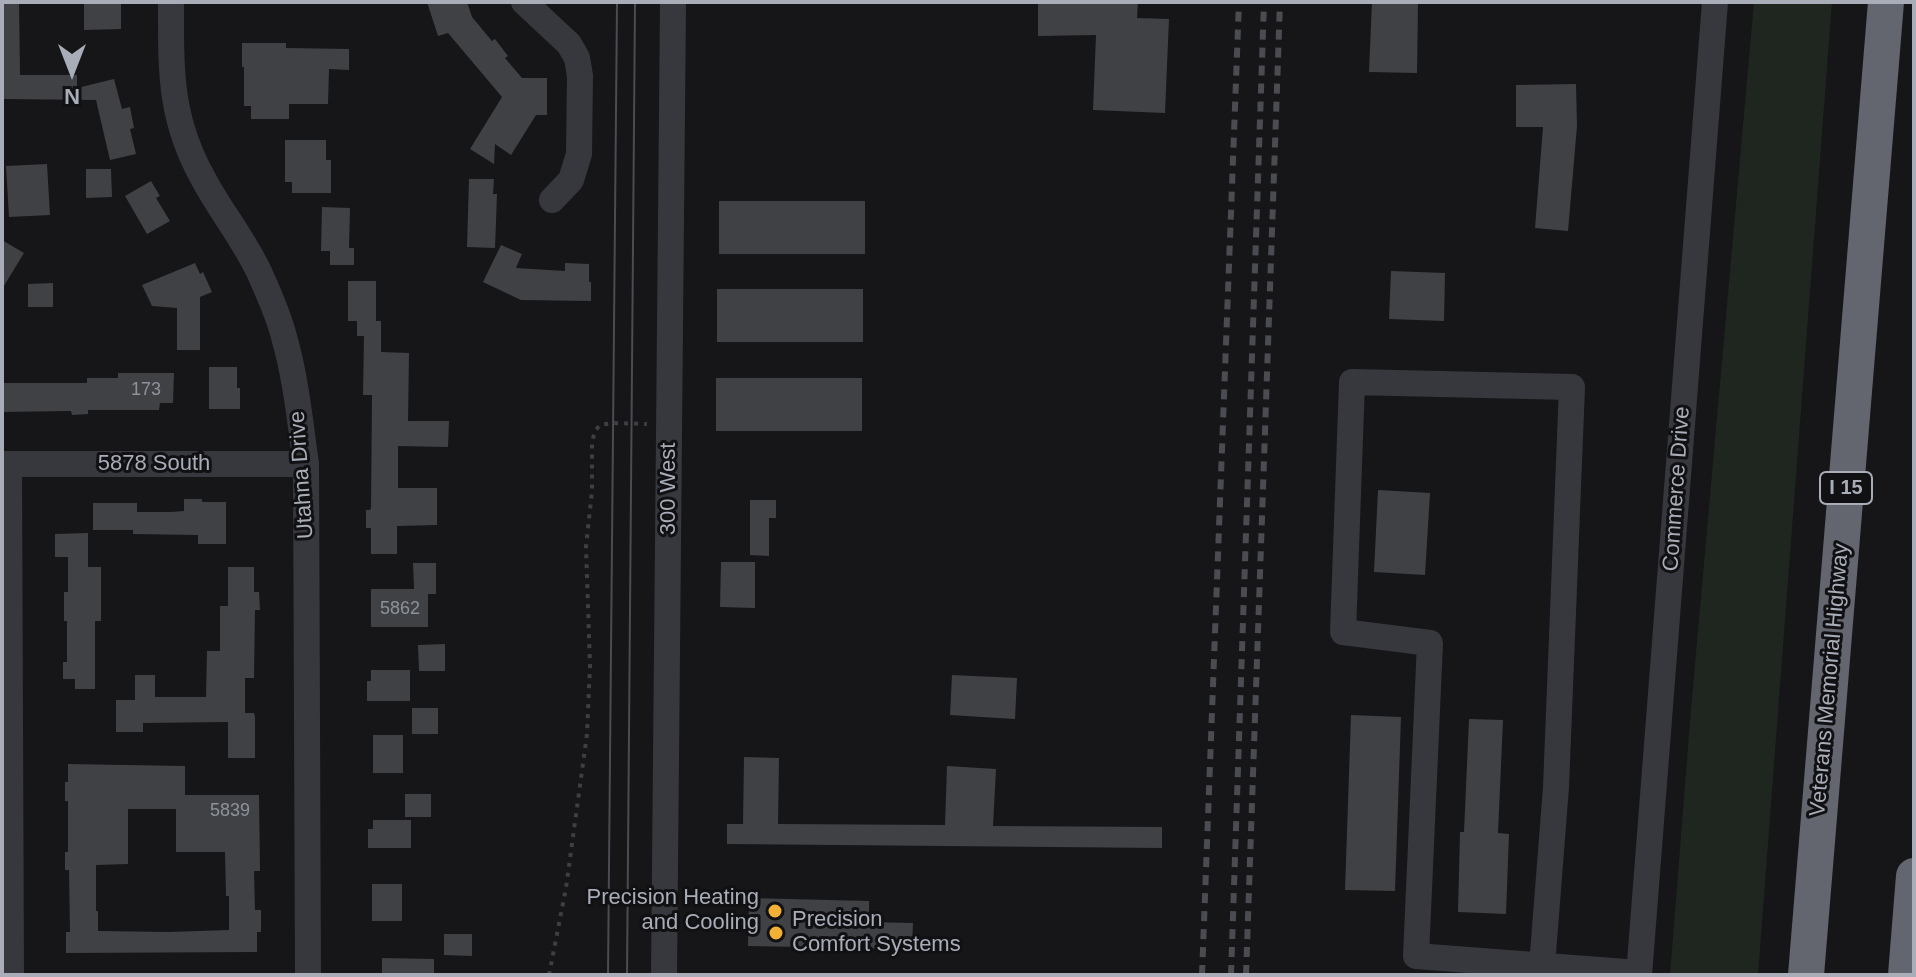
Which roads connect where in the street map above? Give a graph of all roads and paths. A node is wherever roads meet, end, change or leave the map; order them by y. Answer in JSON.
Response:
{"nodes":[{"id":1,"x":171,"y":2,"type":"edge"},
{"id":2,"x":524,"y":2,"type":"edge"},
{"id":3,"x":673,"y":2,"type":"edge"},
{"id":4,"x":1715,"y":2,"type":"edge"},
{"id":5,"x":1886,"y":2,"type":"edge"},
{"id":6,"x":552,"y":200,"type":"dead end"},
{"id":7,"x":669,"y":424,"type":"junction"},
{"id":8,"x":5,"y":464,"type":"edge"},
{"id":9,"x":306,"y":464,"type":"junction"},
{"id":10,"x":1914,"y":876,"type":"edge"},
{"id":11,"x":1542,"y":966,"type":"junction"},
{"id":12,"x":1639,"y":974,"type":"edge"},
{"id":13,"x":11,"y":975,"type":"edge"},
{"id":14,"x":308,"y":975,"type":"edge"},
{"id":15,"x":549,"y":975,"type":"edge"},
{"id":16,"x":664,"y":975,"type":"edge"},
{"id":17,"x":1806,"y":975,"type":"edge"},
{"id":18,"x":1906,"y":975,"type":"edge"}],
"edges":[{"from":1,"to":9,"type":"street","name":"Utahna Drive"},
{"from":2,"to":6,"type":"street"},
{"from":3,"to":7,"type":"street","name":"300 West"},
{"from":4,"to":12,"type":"street","name":"Commerce Drive"},
{"from":5,"to":17,"type":"highway","name":"Veterans Memorial Highway","number":"I 15"},
{"from":7,"to":15,"type":"path"},
{"from":7,"to":16,"type":"street","name":"300 West"},
{"from":8,"to":9,"type":"street","name":"5878 South"},
{"from":8,"to":13,"type":"street"},
{"from":9,"to":14,"type":"street","name":"Utahna Drive"},
{"from":10,"to":18,"type":"highway"},
{"from":11,"to":11,"type":"street"},
{"from":11,"to":12,"type":"street"}]}
